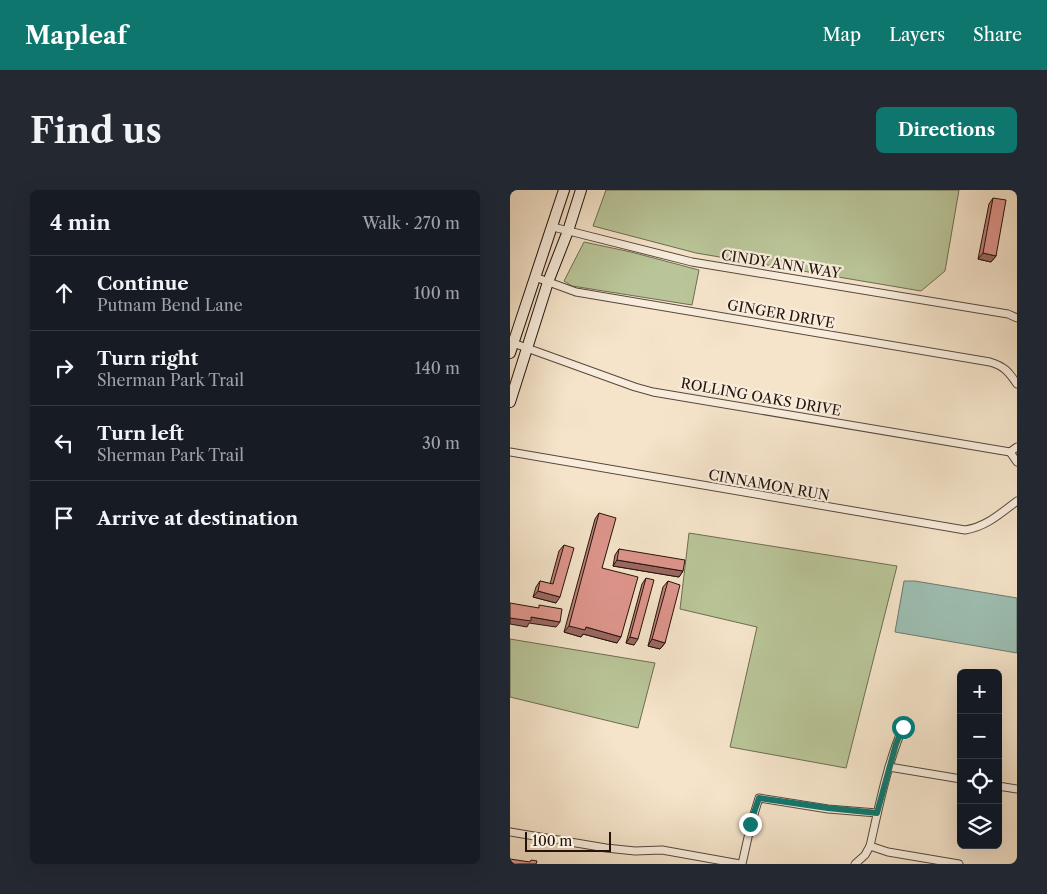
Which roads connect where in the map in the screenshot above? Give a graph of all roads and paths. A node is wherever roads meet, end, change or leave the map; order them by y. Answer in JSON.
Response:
{"nodes":[{"id":1,"x":564,"y":190,"type":"edge"},
{"id":2,"x":581,"y":190,"type":"edge"},
{"id":3,"x":553,"y":227,"type":"junction"},
{"id":4,"x":568,"y":231,"type":"junction"},
{"id":5,"x":534,"y":278,"type":"junction"},
{"id":6,"x":548,"y":282,"type":"junction"},
{"id":7,"x":1017,"y":312,"type":"edge"},
{"id":8,"x":1008,"y":314,"type":"junction"},
{"id":9,"x":1017,"y":318,"type":"edge"},
{"id":10,"x":512,"y":348,"type":"edge"},
{"id":11,"x":528,"y":348,"type":"junction"},
{"id":12,"x":1017,"y":384,"type":"edge"},
{"id":13,"x":510,"y":402,"type":"edge"},
{"id":14,"x":1017,"y":447,"type":"edge"},
{"id":15,"x":510,"y":452,"type":"edge"},
{"id":16,"x":1010,"y":452,"type":"junction"},
{"id":17,"x":1017,"y":462,"type":"edge"},
{"id":18,"x":1017,"y":501,"type":"edge"},
{"id":19,"x":903,"y":727,"type":"dead end"},
{"id":20,"x":889,"y":767,"type":"junction"},
{"id":21,"x":957,"y":778,"type":"edge"},
{"id":22,"x":1002,"y":787,"type":"edge"},
{"id":23,"x":1017,"y":789,"type":"edge"},
{"id":24,"x":877,"y":813,"type":"junction"},
{"id":25,"x":510,"y":832,"type":"edge"},
{"id":26,"x":870,"y":846,"type":"junction"},
{"id":27,"x":741,"y":864,"type":"edge"},
{"id":28,"x":855,"y":864,"type":"edge"},
{"id":29,"x":959,"y":864,"type":"edge"}],
"edges":[{"from":1,"to":3,"type":"main road"},
{"from":2,"to":4,"type":"main road"},
{"from":3,"to":4,"type":"street","name":"CINDY ANN WAY"},
{"from":3,"to":5,"type":"main road"},
{"from":4,"to":6,"type":"main road"},
{"from":4,"to":8,"type":"street","name":"CINDY ANN WAY"},
{"from":5,"to":6,"type":"street","name":"GINGER DRIVE"},
{"from":5,"to":10,"type":"main road"},
{"from":6,"to":11,"type":"main road"},
{"from":6,"to":12,"type":"street","name":"GINGER DRIVE"},
{"from":7,"to":8,"type":"street","name":"CINDY ANN WAY"},
{"from":8,"to":9,"type":"street","name":"CINDY ANN WAY"},
{"from":10,"to":11,"type":"street","name":"ROLLING OAKS DRIVE"},
{"from":11,"to":13,"type":"main road"},
{"from":11,"to":16,"type":"street","name":"ROLLING OAKS DRIVE"},
{"from":14,"to":16,"type":"street"},
{"from":15,"to":18,"type":"street","name":"CINNAMON RUN"},
{"from":16,"to":17,"type":"street"},
{"from":19,"to":20,"type":"street"},
{"from":20,"to":21,"type":"street"},
{"from":20,"to":24,"type":"street"},
{"from":22,"to":23,"type":"street"},
{"from":24,"to":26,"type":"street"},
{"from":24,"to":27,"type":"street"},
{"from":25,"to":27,"type":"street"},
{"from":26,"to":28,"type":"street"},
{"from":26,"to":29,"type":"street"}]}
